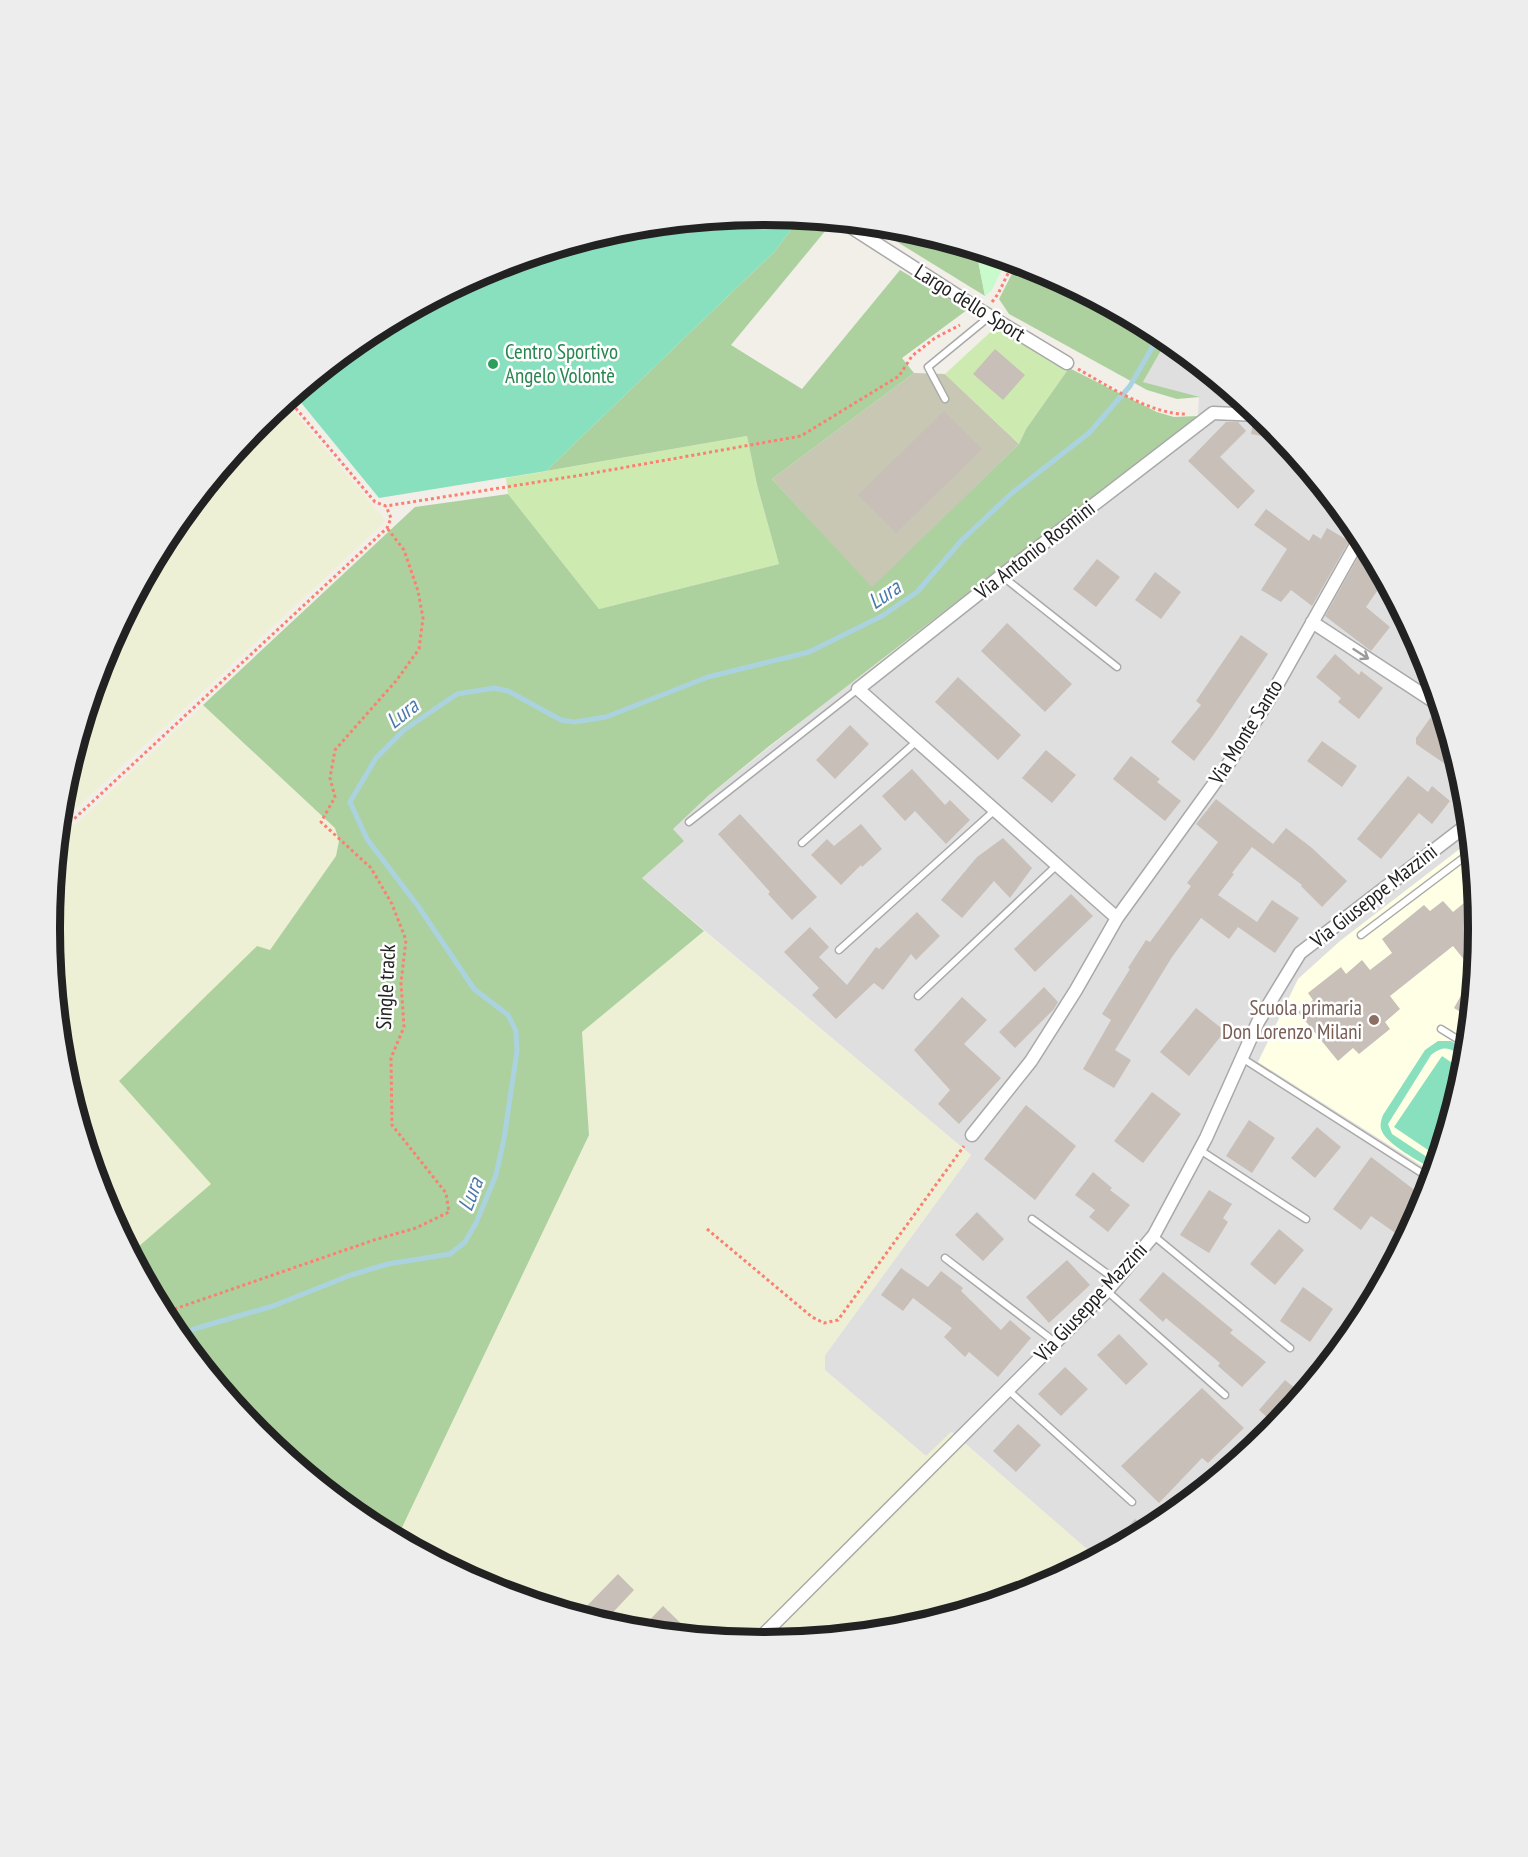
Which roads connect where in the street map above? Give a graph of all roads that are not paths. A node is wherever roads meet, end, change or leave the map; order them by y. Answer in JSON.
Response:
{"nodes":[{"id":1,"x":857,"y":231,"type":"edge"},
{"id":2,"x":987,"y":314,"type":"junction"},
{"id":3,"x":1067,"y":363,"type":"road end"},
{"id":4,"x":945,"y":399,"type":"dead end"},
{"id":5,"x":1245,"y":415,"type":"edge"},
{"id":6,"x":1355,"y":546,"type":"edge"},
{"id":7,"x":1001,"y":576,"type":"junction"},
{"id":8,"x":1312,"y":622,"type":"junction"},
{"id":9,"x":1117,"y":667,"type":"dead end"},
{"id":10,"x":858,"y":689,"type":"junction"},
{"id":11,"x":1430,"y":699,"type":"edge"},
{"id":12,"x":917,"y":741,"type":"junction"},
{"id":13,"x":995,"y":810,"type":"junction"},
{"id":14,"x":689,"y":822,"type":"dead end"},
{"id":15,"x":1461,"y":830,"type":"edge"},
{"id":16,"x":802,"y":843,"type":"dead end"},
{"id":17,"x":1464,"y":857,"type":"edge"},
{"id":18,"x":1057,"y":865,"type":"junction"},
{"id":19,"x":1117,"y":918,"type":"junction"},
{"id":20,"x":1361,"y":935,"type":"dead end"},
{"id":21,"x":839,"y":950,"type":"dead end"},
{"id":22,"x":918,"y":996,"type":"dead end"},
{"id":23,"x":1441,"y":1029,"type":"dead end"},
{"id":24,"x":1459,"y":1040,"type":"edge"},
{"id":25,"x":1242,"y":1058,"type":"junction"},
{"id":26,"x":972,"y":1135,"type":"road end"},
{"id":27,"x":1200,"y":1150,"type":"junction"},
{"id":28,"x":1423,"y":1174,"type":"edge"},
{"id":29,"x":1032,"y":1219,"type":"dead end"},
{"id":30,"x":1306,"y":1219,"type":"dead end"},
{"id":31,"x":1154,"y":1235,"type":"junction"},
{"id":32,"x":945,"y":1258,"type":"dead end"},
{"id":33,"x":1117,"y":1280,"type":"junction"},
{"id":34,"x":1107,"y":1291,"type":"junction"},
{"id":35,"x":1055,"y":1342,"type":"junction"},
{"id":36,"x":1290,"y":1347,"type":"dead end"},
{"id":37,"x":1007,"y":1389,"type":"junction"},
{"id":38,"x":1225,"y":1395,"type":"dead end"},
{"id":39,"x":1132,"y":1502,"type":"dead end"},
{"id":40,"x":766,"y":1632,"type":"edge"}],
"edges":[{"from":1,"to":2,"type":"street","name":"Largo dello Sport"},
{"from":2,"to":3,"type":"street","name":"Largo dello Sport"},
{"from":2,"to":4,"type":"lane"},
{"from":5,"to":7,"type":"street","name":"Via Antonio Rosmini"},
{"from":6,"to":8,"type":"street","name":"Via Monte Santo"},
{"from":7,"to":9,"type":"lane"},
{"from":7,"to":10,"type":"street","name":"Via Antonio Rosmini"},
{"from":8,"to":11,"type":"street","one_way":true},
{"from":8,"to":19,"type":"street","name":"Via Monte Santo"},
{"from":10,"to":12,"type":"street"},
{"from":10,"to":14,"type":"lane"},
{"from":12,"to":13,"type":"street"},
{"from":12,"to":16,"type":"lane"},
{"from":13,"to":18,"type":"street"},
{"from":13,"to":21,"type":"lane"},
{"from":15,"to":25,"type":"street","name":"Via Giuseppe Mazzini"},
{"from":17,"to":20,"type":"lane"},
{"from":18,"to":19,"type":"street"},
{"from":18,"to":22,"type":"lane"},
{"from":19,"to":26,"type":"street","name":"Via Monte Santo"},
{"from":23,"to":24,"type":"lane"},
{"from":25,"to":27,"type":"street","name":"Via Giuseppe Mazzini"},
{"from":25,"to":28,"type":"lane"},
{"from":27,"to":30,"type":"lane"},
{"from":27,"to":31,"type":"street","name":"Via Giuseppe Mazzini"},
{"from":29,"to":33,"type":"lane"},
{"from":31,"to":33,"type":"street","name":"Via Giuseppe Mazzini"},
{"from":31,"to":36,"type":"lane"},
{"from":32,"to":35,"type":"lane"},
{"from":33,"to":34,"type":"street","name":"Via Giuseppe Mazzini"},
{"from":34,"to":35,"type":"street","name":"Via Giuseppe Mazzini"},
{"from":34,"to":38,"type":"lane"},
{"from":35,"to":37,"type":"street","name":"Via Giuseppe Mazzini"},
{"from":37,"to":39,"type":"lane"},
{"from":37,"to":40,"type":"street","name":"Via Giuseppe Mazzini"}]}
